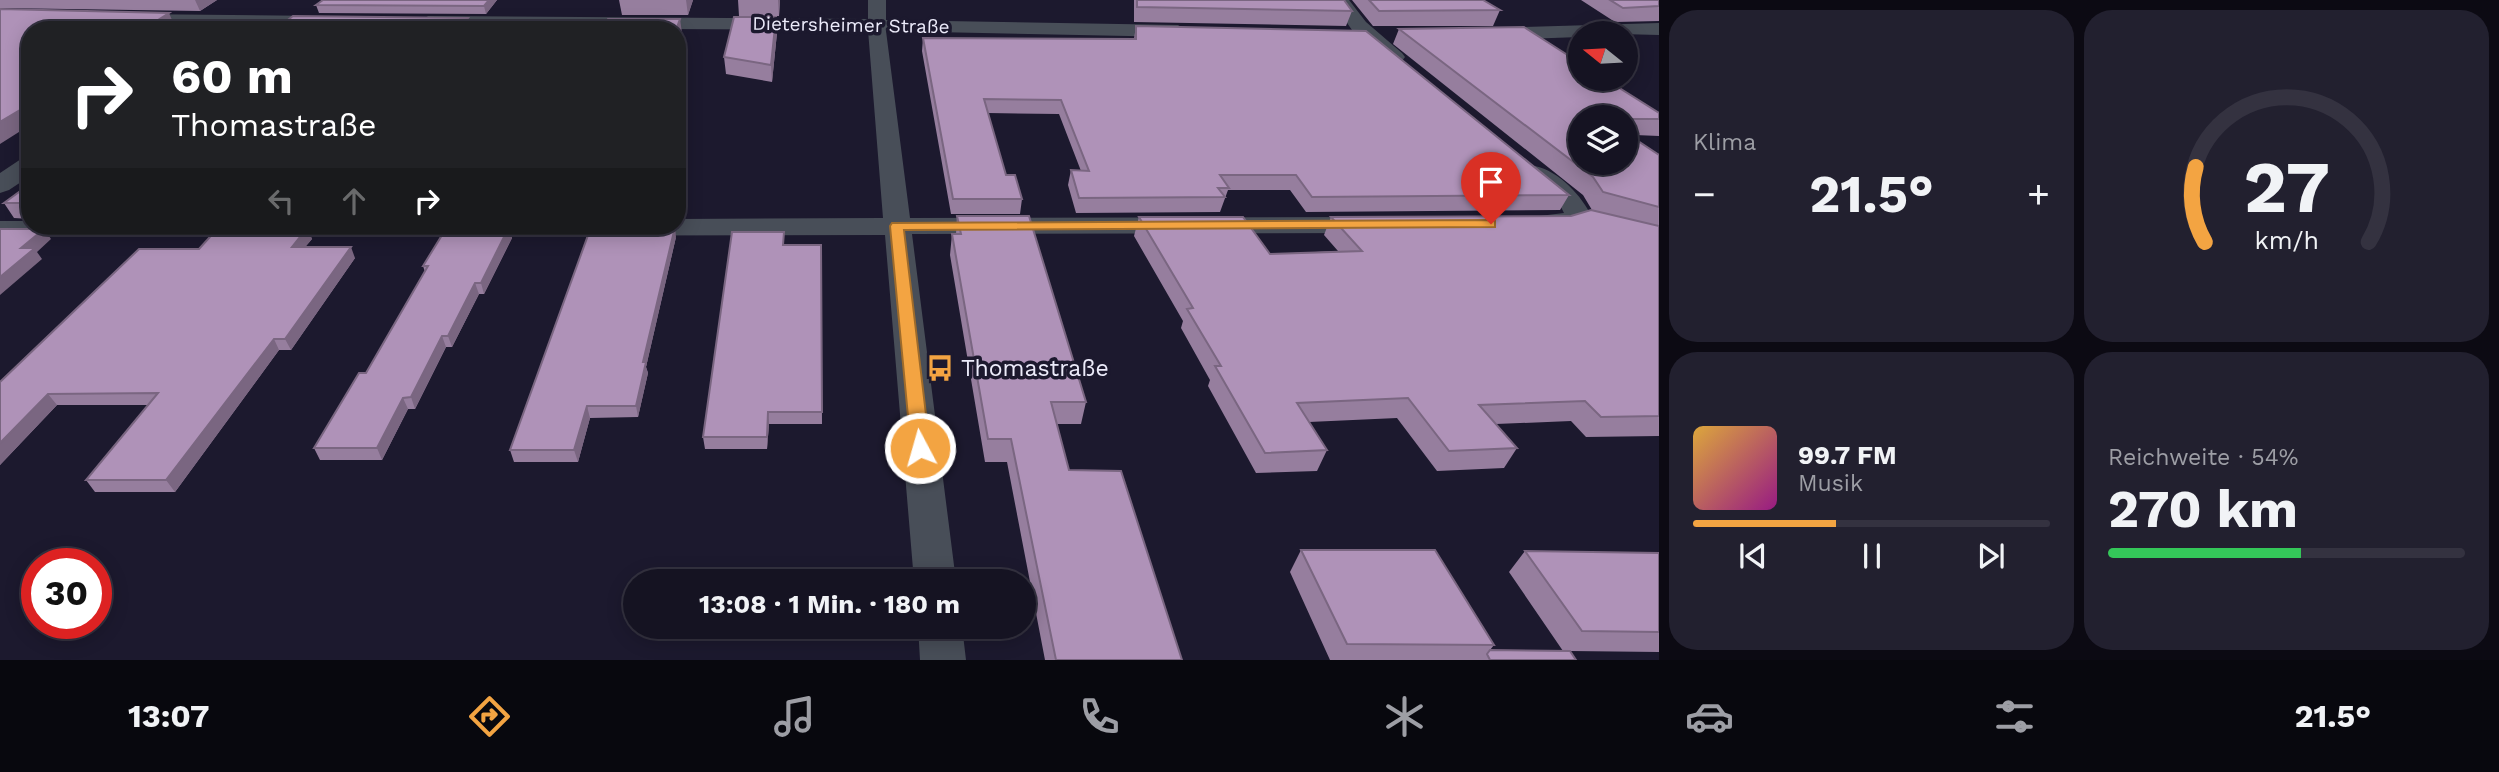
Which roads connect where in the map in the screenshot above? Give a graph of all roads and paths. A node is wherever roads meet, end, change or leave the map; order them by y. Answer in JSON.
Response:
{"nodes":[{"id":1,"x":877,"y":0,"type":"edge"},
{"id":2,"x":1340,"y":0,"type":"edge"},
{"id":3,"x":112,"y":19,"type":"edge"},
{"id":4,"x":340,"y":19,"type":"edge"},
{"id":5,"x":150,"y":21,"type":"edge"},
{"id":6,"x":302,"y":21,"type":"edge"},
{"id":7,"x":686,"y":24,"type":"edge"},
{"id":8,"x":876,"y":25,"type":"junction"},
{"id":9,"x":1659,"y":29,"type":"edge"},
{"id":10,"x":1194,"y":31,"type":"edge"},
{"id":11,"x":1472,"y":34,"type":"edge"},
{"id":12,"x":1410,"y":70,"type":"edge"},
{"id":13,"x":1513,"y":155,"type":"edge"},
{"id":14,"x":21,"y":170,"type":"edge"},
{"id":15,"x":0,"y":185,"type":"edge"},
{"id":16,"x":1520,"y":223,"type":"edge"},
{"id":17,"x":1402,"y":224,"type":"edge"},
{"id":18,"x":897,"y":226,"type":"junction"},
{"id":19,"x":686,"y":227,"type":"edge"},
{"id":20,"x":0,"y":229,"type":"edge"},
{"id":21,"x":21,"y":229,"type":"edge"},
{"id":22,"x":934,"y":569,"type":"edge"},
{"id":23,"x":941,"y":639,"type":"edge"},
{"id":24,"x":943,"y":660,"type":"edge"}],
"edges":[{"from":1,"to":8,"type":"street"},
{"from":2,"to":12,"type":"street"},
{"from":3,"to":5,"type":"street"},
{"from":4,"to":6,"type":"street"},
{"from":7,"to":8,"type":"street","name":"Dietersheimer Straße"},
{"from":8,"to":10,"type":"street","name":"Dietersheimer Straße"},
{"from":8,"to":18,"type":"street"},
{"from":9,"to":11,"type":"street"},
{"from":13,"to":16,"type":"street"},
{"from":14,"to":15,"type":"street"},
{"from":17,"to":18,"type":"street"},
{"from":18,"to":19,"type":"street"},
{"from":18,"to":22,"type":"street"},
{"from":20,"to":21,"type":"street"},
{"from":23,"to":24,"type":"street"}]}
